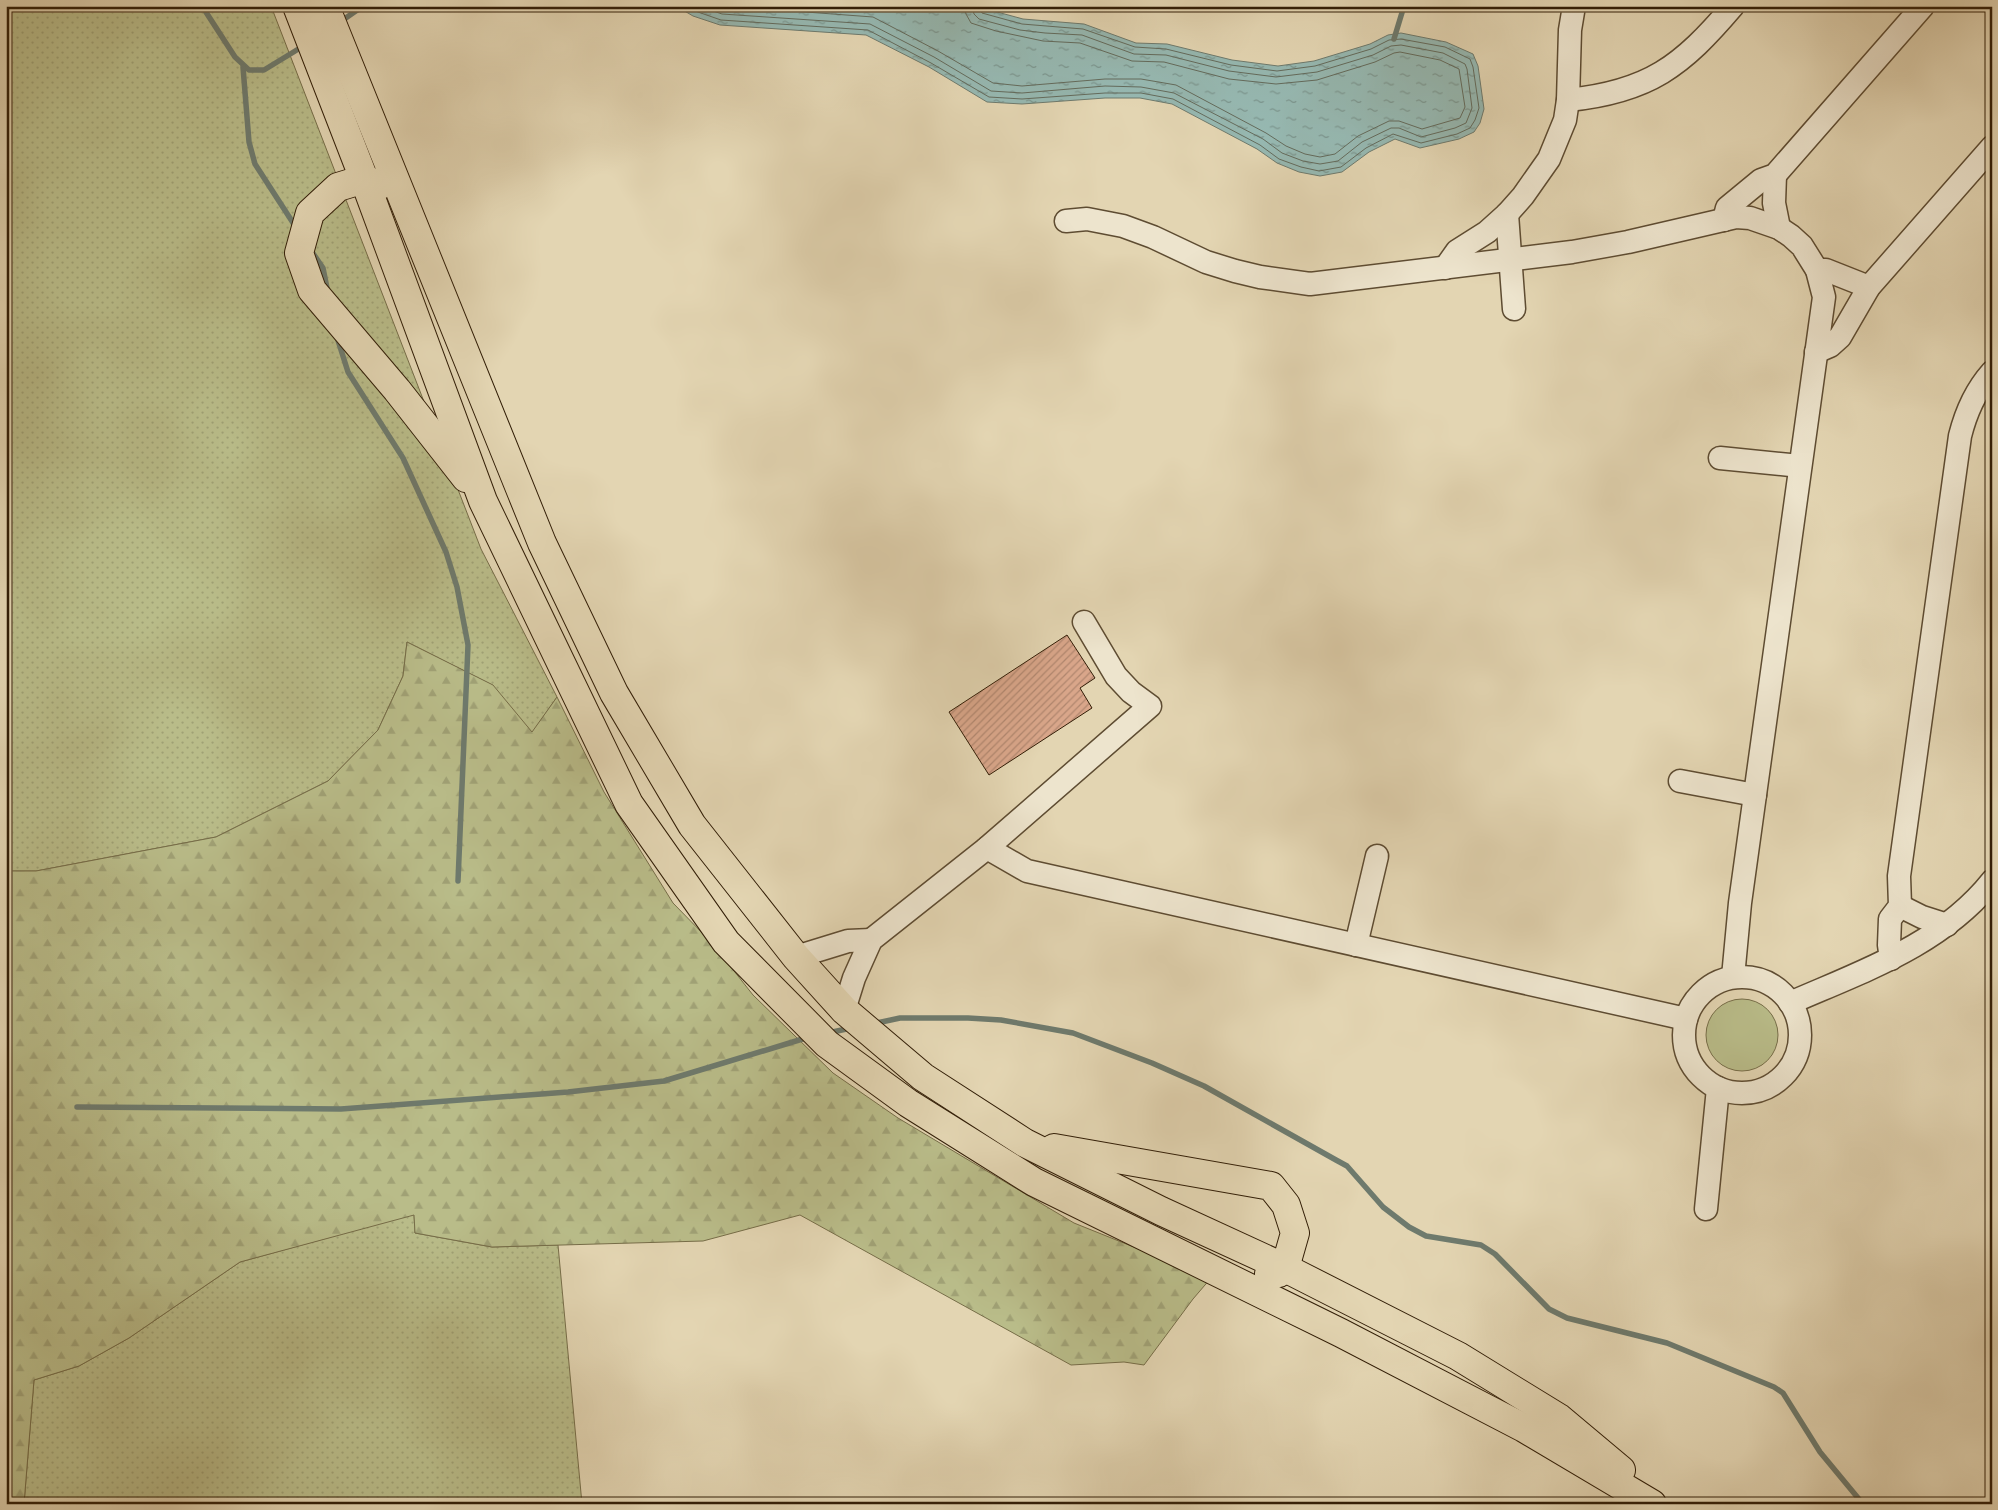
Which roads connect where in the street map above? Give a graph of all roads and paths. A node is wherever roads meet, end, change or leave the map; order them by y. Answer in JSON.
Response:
{"nodes":[{"id":1,"x":298,"y":6,"type":"edge"},
{"id":2,"x":325,"y":6,"type":"edge"},
{"id":3,"x":1574,"y":6,"type":"edge"},
{"id":4,"x":1733,"y":6,"type":"edge"},
{"id":5,"x":1922,"y":6,"type":"edge"},
{"id":6,"x":1568,"y":100,"type":"junction"},
{"id":7,"x":1992,"y":147,"type":"edge"},
{"id":8,"x":1775,"y":174,"type":"junction"},
{"id":9,"x":364,"y":179,"type":"junction"},
{"id":10,"x":1506,"y":214,"type":"junction"},
{"id":11,"x":1066,"y":220,"type":"dead end"},
{"id":12,"x":1724,"y":220,"type":"junction"},
{"id":13,"x":1779,"y":228,"type":"junction"},
{"id":14,"x":1510,"y":261,"type":"junction"},
{"id":15,"x":1445,"y":268,"type":"junction"},
{"id":16,"x":1817,"y":270,"type":"junction"},
{"id":17,"x":1869,"y":286,"type":"junction"},
{"id":18,"x":1514,"y":309,"type":"dead end"},
{"id":19,"x":463,"y":349,"type":"junction"},
{"id":20,"x":1816,"y":352,"type":"junction"},
{"id":21,"x":1992,"y":372,"type":"edge"},
{"id":22,"x":1720,"y":458,"type":"dead end"},
{"id":23,"x":1800,"y":466,"type":"junction"},
{"id":24,"x":483,"y":501,"type":"junction"},
{"id":25,"x":1084,"y":622,"type":"dead end"},
{"id":26,"x":1680,"y":781,"type":"dead end"},
{"id":27,"x":1755,"y":794,"type":"junction"},
{"id":28,"x":987,"y":848,"type":"junction"},
{"id":29,"x":1378,"y":856,"type":"dead end"},
{"id":30,"x":1992,"y":880,"type":"edge"},
{"id":31,"x":1900,"y":906,"type":"junction"},
{"id":32,"x":1947,"y":924,"type":"junction"},
{"id":33,"x":871,"y":940,"type":"junction"},
{"id":34,"x":1356,"y":945,"type":"junction"},
{"id":35,"x":796,"y":956,"type":"junction"},
{"id":36,"x":1891,"y":959,"type":"junction"},
{"id":37,"x":1732,"y":977,"type":"junction"},
{"id":38,"x":1790,"y":1003,"type":"junction"},
{"id":39,"x":844,"y":1010,"type":"junction"},
{"id":40,"x":1686,"y":1019,"type":"junction"},
{"id":41,"x":1718,"y":1088,"type":"junction"},
{"id":42,"x":1025,"y":1143,"type":"junction"},
{"id":43,"x":1706,"y":1209,"type":"dead end"},
{"id":44,"x":1148,"y":1238,"type":"junction"},
{"id":45,"x":1286,"y":1268,"type":"junction"},
{"id":46,"x":1652,"y":1504,"type":"edge"},
{"id":47,"x":1660,"y":1504,"type":"edge"}],
"edges":[{"from":1,"to":9,"type":"main road"},
{"from":2,"to":19,"type":"main road"},
{"from":3,"to":6,"type":"street"},
{"from":4,"to":6,"type":"street"},
{"from":5,"to":8,"type":"street"},
{"from":6,"to":10,"type":"street"},
{"from":7,"to":17,"type":"street"},
{"from":8,"to":12,"type":"street"},
{"from":8,"to":13,"type":"street"},
{"from":9,"to":19,"type":"main road"},
{"from":9,"to":24,"type":"main road"},
{"from":9,"to":24,"type":"main road"},
{"from":10,"to":14,"type":"street"},
{"from":10,"to":15,"type":"street"},
{"from":11,"to":15,"type":"street"},
{"from":12,"to":13,"type":"street"},
{"from":12,"to":14,"type":"street"},
{"from":13,"to":16,"type":"street"},
{"from":14,"to":15,"type":"street"},
{"from":14,"to":18,"type":"street"},
{"from":16,"to":17,"type":"street"},
{"from":16,"to":20,"type":"street"},
{"from":17,"to":20,"type":"street"},
{"from":19,"to":35,"type":"main road"},
{"from":20,"to":23,"type":"street"},
{"from":21,"to":31,"type":"street"},
{"from":22,"to":23,"type":"street"},
{"from":23,"to":27,"type":"street"},
{"from":24,"to":44,"type":"main road"},
{"from":25,"to":28,"type":"street"},
{"from":26,"to":27,"type":"street"},
{"from":27,"to":37,"type":"street"},
{"from":28,"to":33,"type":"street"},
{"from":28,"to":34,"type":"street"},
{"from":29,"to":34,"type":"street"},
{"from":30,"to":32,"type":"street"},
{"from":31,"to":32,"type":"street"},
{"from":31,"to":36,"type":"street"},
{"from":32,"to":36,"type":"street"},
{"from":33,"to":35,"type":"street"},
{"from":33,"to":39,"type":"street"},
{"from":34,"to":40,"type":"street"},
{"from":35,"to":39,"type":"main road"},
{"from":36,"to":38,"type":"street"},
{"from":37,"to":38,"type":"street"},
{"from":37,"to":40,"type":"street"},
{"from":38,"to":41,"type":"street"},
{"from":39,"to":42,"type":"main road"},
{"from":40,"to":41,"type":"street"},
{"from":41,"to":43,"type":"street"},
{"from":42,"to":45,"type":"main road"},
{"from":42,"to":45,"type":"main road"},
{"from":44,"to":45,"type":"main road"},
{"from":44,"to":46,"type":"main road"},
{"from":45,"to":47,"type":"main road"}]}
